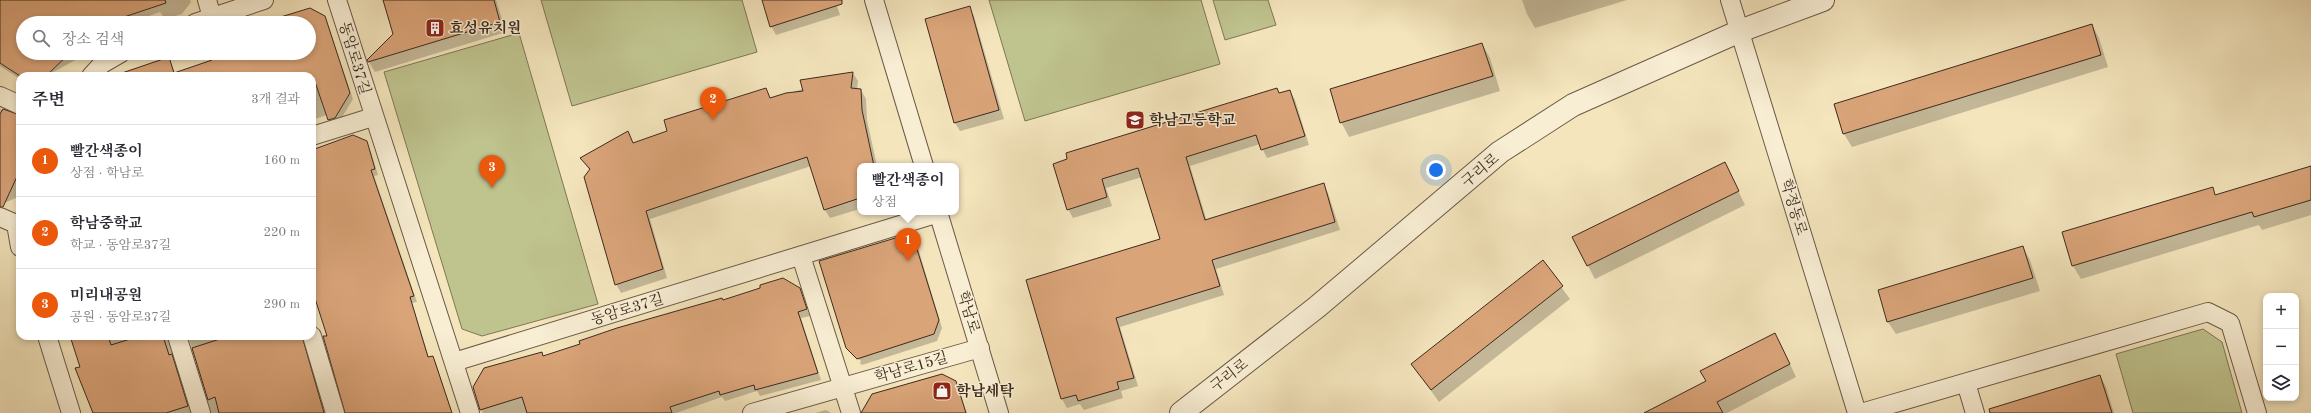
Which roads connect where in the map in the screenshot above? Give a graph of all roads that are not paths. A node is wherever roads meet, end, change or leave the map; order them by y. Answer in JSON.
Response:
{"nodes":[{"id":1,"x":206,"y":0,"type":"edge"},
{"id":2,"x":264,"y":0,"type":"edge"},
{"id":3,"x":337,"y":0,"type":"edge"},
{"id":4,"x":874,"y":0,"type":"edge"},
{"id":5,"x":1730,"y":0,"type":"edge"},
{"id":6,"x":1823,"y":0,"type":"edge"},
{"id":7,"x":212,"y":16,"type":"edge"},
{"id":8,"x":215,"y":16,"type":"edge"},
{"id":9,"x":1740,"y":31,"type":"junction"},
{"id":10,"x":109,"y":60,"type":"edge"},
{"id":11,"x":95,"y":72,"type":"edge"},
{"id":12,"x":0,"y":96,"type":"edge"},
{"id":13,"x":16,"y":103,"type":"edge"},
{"id":14,"x":374,"y":117,"type":"junction"},
{"id":15,"x":316,"y":135,"type":"edge"},
{"id":16,"x":923,"y":163,"type":"edge"},
{"id":17,"x":930,"y":215,"type":"edge"},
{"id":18,"x":940,"y":215,"type":"edge"},
{"id":19,"x":12,"y":219,"type":"edge"},
{"id":20,"x":16,"y":233,"type":"edge"},
{"id":21,"x":801,"y":256,"type":"junction"},
{"id":22,"x":48,"y":340,"type":"edge"},
{"id":23,"x":178,"y":340,"type":"edge"},
{"id":24,"x":313,"y":340,"type":"edge"},
{"id":25,"x":980,"y":348,"type":"junction"},
{"id":26,"x":454,"y":362,"type":"junction"},
{"id":27,"x":1966,"y":382,"type":"junction"},
{"id":28,"x":842,"y":386,"type":"junction"},
{"id":29,"x":71,"y":413,"type":"edge"},
{"id":30,"x":201,"y":413,"type":"edge"},
{"id":31,"x":335,"y":413,"type":"edge"},
{"id":32,"x":470,"y":413,"type":"edge"},
{"id":33,"x":752,"y":413,"type":"edge"},
{"id":34,"x":851,"y":413,"type":"edge"},
{"id":35,"x":999,"y":413,"type":"edge"},
{"id":36,"x":1181,"y":413,"type":"edge"},
{"id":37,"x":1857,"y":413,"type":"edge"},
{"id":38,"x":1861,"y":413,"type":"edge"},
{"id":39,"x":1975,"y":413,"type":"edge"},
{"id":40,"x":2257,"y":413,"type":"edge"}],
"edges":[{"from":1,"to":7,"type":"street"},
{"from":2,"to":8,"type":"street"},
{"from":3,"to":14,"type":"street","name":"동암로37길"},
{"from":4,"to":16,"type":"street"},
{"from":5,"to":9,"type":"street","name":"학정동로"},
{"from":6,"to":9,"type":"street","name":"구리로"},
{"from":9,"to":36,"type":"street","name":"구리로"},
{"from":9,"to":37,"type":"street","name":"학정동로"},
{"from":10,"to":11,"type":"street"},
{"from":12,"to":13,"type":"street"},
{"from":14,"to":15,"type":"street"},
{"from":14,"to":26,"type":"street","name":"동암로37길"},
{"from":17,"to":21,"type":"street","name":"동암로37길"},
{"from":18,"to":25,"type":"street","name":"학남로"},
{"from":19,"to":20,"type":"street"},
{"from":21,"to":26,"type":"street","name":"동암로37길"},
{"from":21,"to":28,"type":"street"},
{"from":22,"to":29,"type":"street"},
{"from":23,"to":30,"type":"street"},
{"from":24,"to":31,"type":"street"},
{"from":25,"to":28,"type":"street","name":"학남로15길"},
{"from":25,"to":35,"type":"street","name":"학남로"},
{"from":26,"to":32,"type":"street","name":"동암로37길"},
{"from":27,"to":38,"type":"street"},
{"from":27,"to":39,"type":"street"},
{"from":27,"to":40,"type":"street"},
{"from":28,"to":33,"type":"street","name":"학남로15길"},
{"from":28,"to":34,"type":"street"}]}
